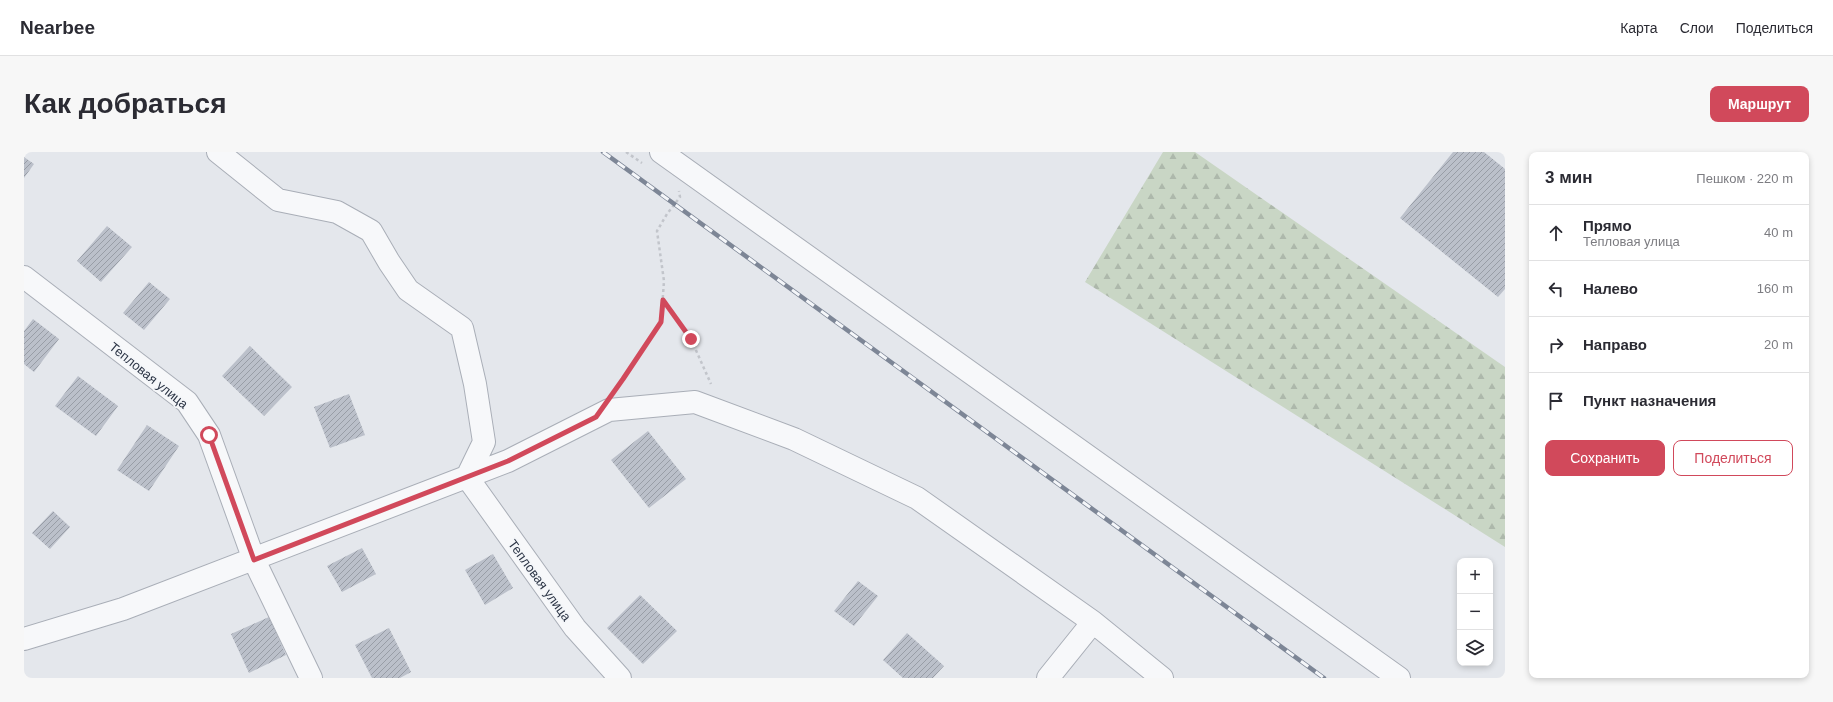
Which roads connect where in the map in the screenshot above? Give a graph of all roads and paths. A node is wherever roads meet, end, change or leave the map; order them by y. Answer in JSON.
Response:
{"nodes":[{"id":1,"x":218,"y":152,"type":"edge"},
{"id":2,"x":626,"y":152,"type":"edge"},
{"id":3,"x":653,"y":158,"type":"edge"},
{"id":4,"x":678,"y":189,"type":"dead end"},
{"id":5,"x":24,"y":277,"type":"edge"},
{"id":6,"x":663,"y":300,"type":"junction"},
{"id":7,"x":720,"y":411,"type":"junction"},
{"id":8,"x":596,"y":417,"type":"junction"},
{"id":9,"x":467,"y":477,"type":"junction"},
{"id":10,"x":254,"y":560,"type":"junction"},
{"id":11,"x":1093,"y":622,"type":"junction"},
{"id":12,"x":24,"y":639,"type":"edge"},
{"id":13,"x":311,"y":678,"type":"edge"},
{"id":14,"x":620,"y":678,"type":"edge"},
{"id":15,"x":1048,"y":678,"type":"edge"},
{"id":16,"x":1162,"y":678,"type":"edge"},
{"id":17,"x":1399,"y":678,"type":"edge"}],
"edges":[{"from":1,"to":9,"type":"street"},
{"from":2,"to":3,"type":"path"},
{"from":3,"to":17,"type":"street"},
{"from":4,"to":6,"type":"path"},
{"from":5,"to":10,"type":"street","name":"Тепловая улица"},
{"from":6,"to":7,"type":"path"},
{"from":6,"to":8,"type":"path"},
{"from":7,"to":8,"type":"street"},
{"from":7,"to":11,"type":"street"},
{"from":8,"to":9,"type":"street"},
{"from":9,"to":10,"type":"street"},
{"from":9,"to":14,"type":"street","name":"Тепловая улица"},
{"from":10,"to":12,"type":"street"},
{"from":10,"to":13,"type":"street","name":"Тепловая улица"},
{"from":11,"to":15,"type":"street"},
{"from":11,"to":16,"type":"street"}]}
